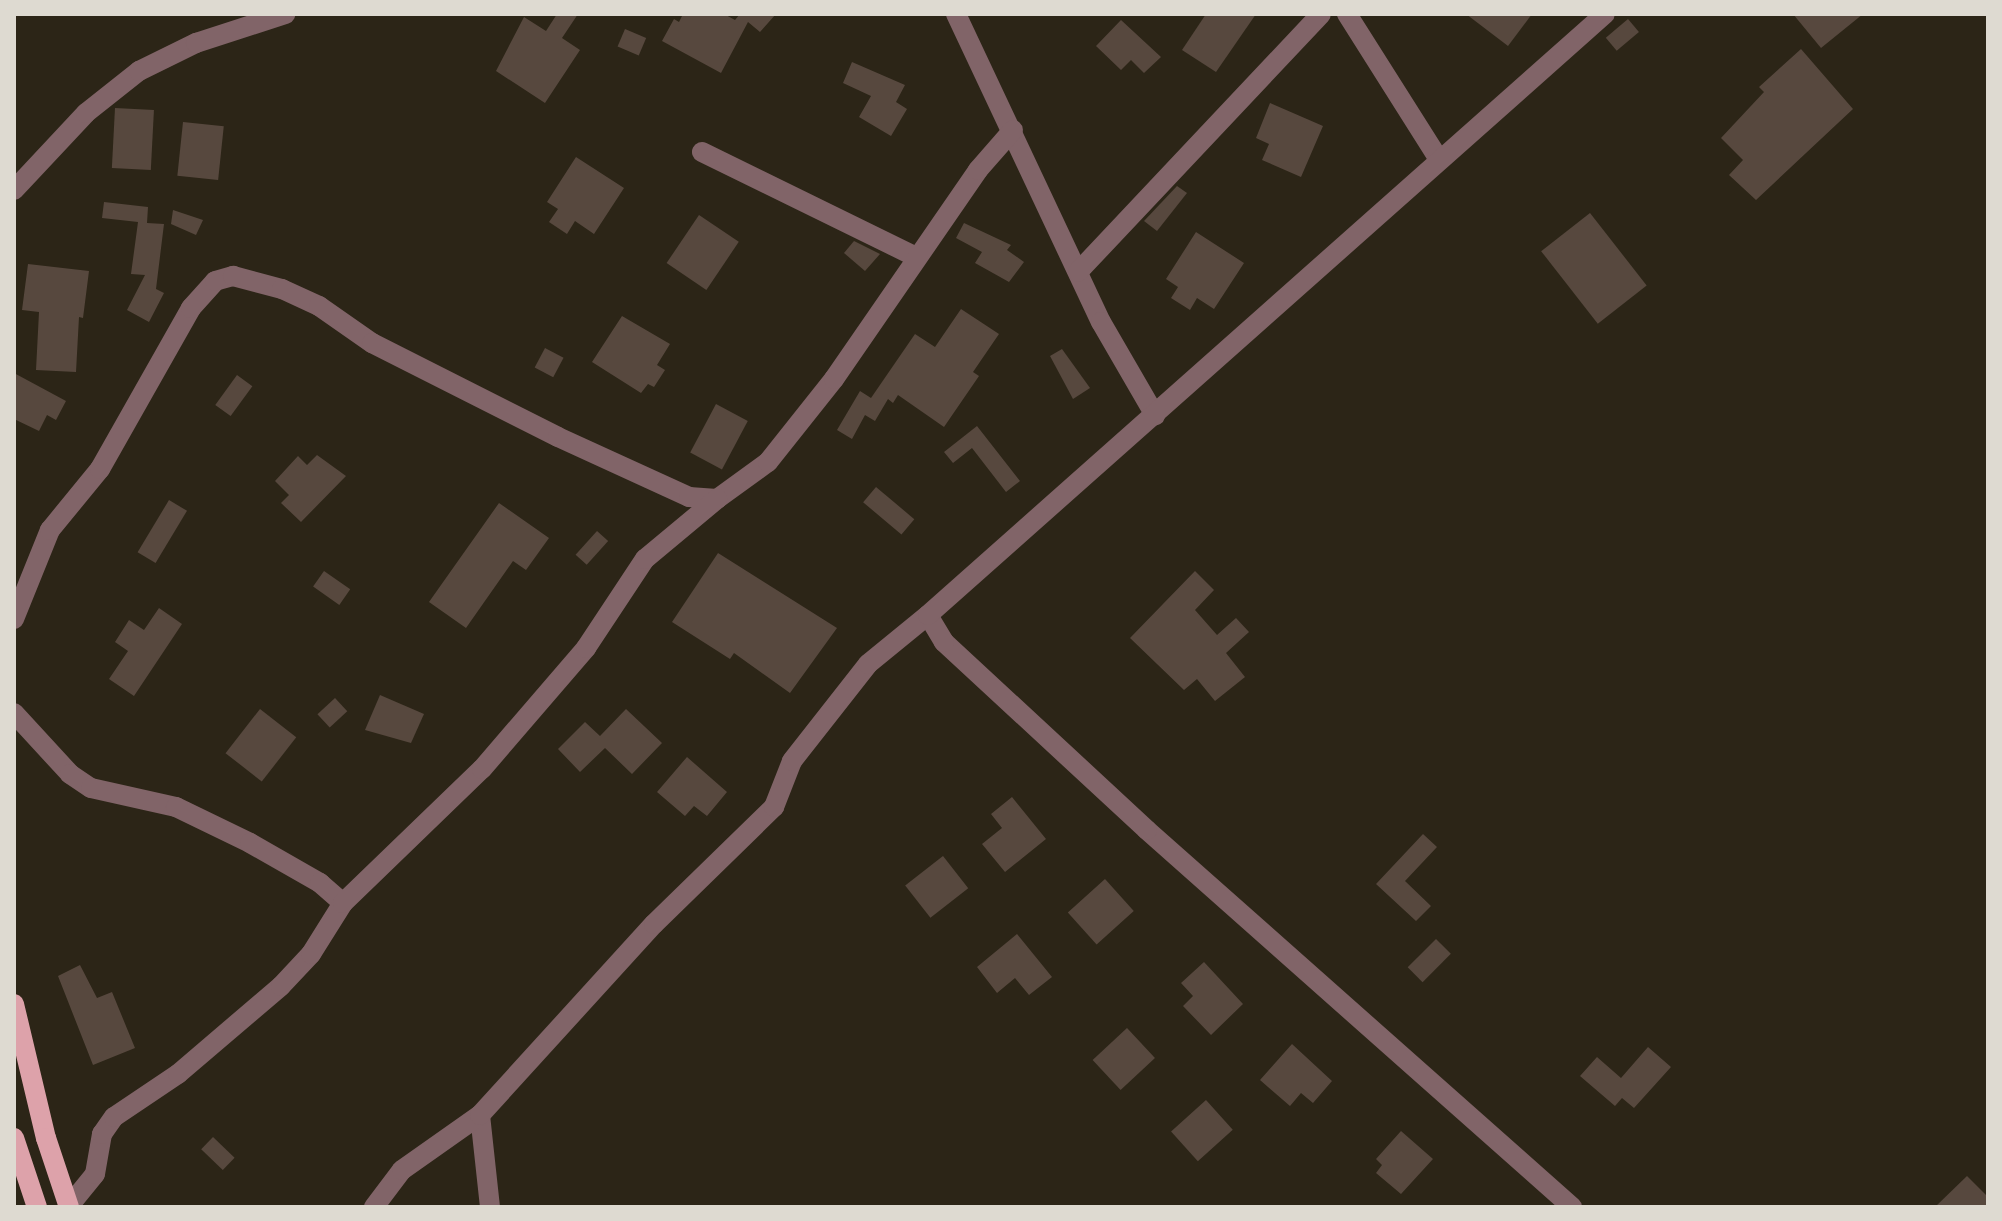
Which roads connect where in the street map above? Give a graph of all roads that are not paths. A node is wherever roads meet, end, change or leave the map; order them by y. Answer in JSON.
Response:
{"nodes":[{"id":1,"x":285,"y":14,"type":"edge"},
{"id":2,"x":956,"y":14,"type":"edge"},
{"id":3,"x":1321,"y":14,"type":"edge"},
{"id":4,"x":1347,"y":14,"type":"edge"},
{"id":5,"x":1605,"y":14,"type":"edge"},
{"id":6,"x":1013,"y":130,"type":"junction"},
{"id":7,"x":702,"y":152,"type":"dead end"},
{"id":8,"x":1438,"y":158,"type":"junction"},
{"id":9,"x":14,"y":190,"type":"edge"},
{"id":10,"x":916,"y":257,"type":"junction"},
{"id":11,"x":1078,"y":272,"type":"junction"},
{"id":12,"x":1155,"y":415,"type":"junction"},
{"id":13,"x":717,"y":499,"type":"junction"},
{"id":14,"x":928,"y":615,"type":"junction"},
{"id":15,"x":14,"y":619,"type":"edge"},
{"id":16,"x":14,"y":713,"type":"edge"},
{"id":17,"x":343,"y":903,"type":"junction"},
{"id":18,"x":14,"y":1004,"type":"edge"},
{"id":19,"x":480,"y":1115,"type":"junction"},
{"id":20,"x":14,"y":1138,"type":"edge"},
{"id":21,"x":37,"y":1207,"type":"edge"},
{"id":22,"x":69,"y":1207,"type":"edge"},
{"id":23,"x":374,"y":1207,"type":"edge"},
{"id":24,"x":490,"y":1207,"type":"edge"},
{"id":25,"x":1572,"y":1207,"type":"edge"}],
"edges":[{"from":1,"to":9,"type":"street"},
{"from":2,"to":6,"type":"street"},
{"from":3,"to":11,"type":"street"},
{"from":4,"to":8,"type":"street"},
{"from":5,"to":8,"type":"street"},
{"from":6,"to":10,"type":"street"},
{"from":6,"to":11,"type":"street"},
{"from":7,"to":10,"type":"street"},
{"from":8,"to":12,"type":"street"},
{"from":10,"to":13,"type":"street"},
{"from":11,"to":12,"type":"street"},
{"from":12,"to":14,"type":"street"},
{"from":13,"to":15,"type":"street"},
{"from":13,"to":17,"type":"street"},
{"from":14,"to":19,"type":"street"},
{"from":14,"to":25,"type":"street"},
{"from":16,"to":17,"type":"street"},
{"from":17,"to":22,"type":"street"},
{"from":18,"to":22,"type":"main road"},
{"from":19,"to":23,"type":"street"},
{"from":19,"to":24,"type":"street"},
{"from":20,"to":21,"type":"main road"}]}
